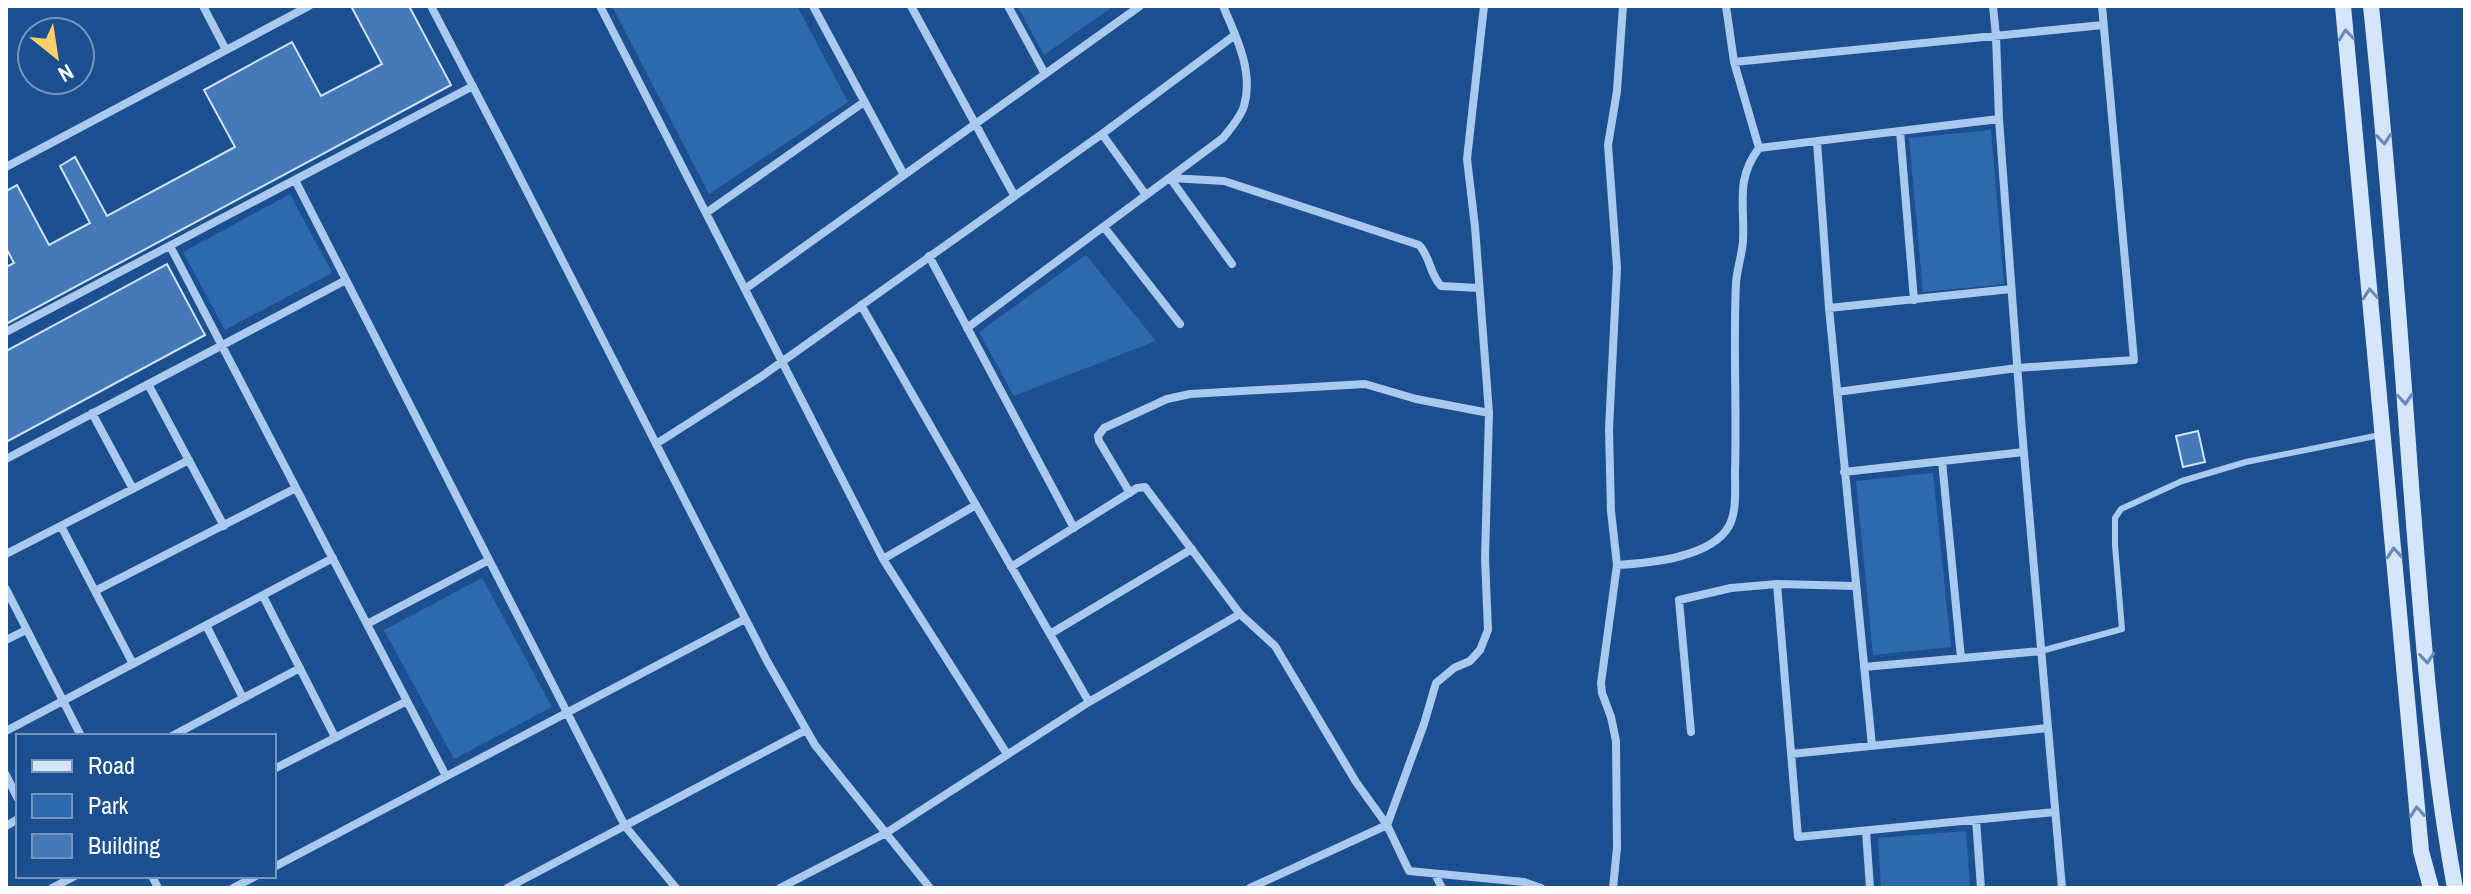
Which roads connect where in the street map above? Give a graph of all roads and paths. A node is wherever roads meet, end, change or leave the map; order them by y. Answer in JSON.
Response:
{"nodes":[{"id":1,"x":203,"y":6,"type":"edge"},
{"id":2,"x":309,"y":6,"type":"edge"},
{"id":3,"x":431,"y":6,"type":"edge"},
{"id":4,"x":600,"y":6,"type":"edge"},
{"id":5,"x":813,"y":6,"type":"edge"},
{"id":6,"x":911,"y":6,"type":"edge"},
{"id":7,"x":1008,"y":6,"type":"edge"},
{"id":8,"x":1140,"y":6,"type":"edge"},
{"id":9,"x":1223,"y":6,"type":"edge"},
{"id":10,"x":1484,"y":6,"type":"edge"},
{"id":11,"x":1623,"y":6,"type":"edge"},
{"id":12,"x":1726,"y":6,"type":"edge"},
{"id":13,"x":1993,"y":6,"type":"edge"},
{"id":14,"x":2102,"y":6,"type":"edge"},
{"id":15,"x":2343,"y":6,"type":"edge"},
{"id":16,"x":2371,"y":6,"type":"edge"},
{"id":17,"x":2103,"y":25,"type":"junction"},
{"id":18,"x":1235,"y":35,"type":"junction"},
{"id":19,"x":1996,"y":36,"type":"junction"},
{"id":20,"x":226,"y":50,"type":"junction"},
{"id":21,"x":1734,"y":62,"type":"junction"},
{"id":22,"x":1045,"y":74,"type":"junction"},
{"id":23,"x":473,"y":86,"type":"junction"},
{"id":24,"x":864,"y":102,"type":"junction"},
{"id":25,"x":1999,"y":119,"type":"junction"},
{"id":26,"x":975,"y":124,"type":"junction"},
{"id":27,"x":1900,"y":131,"type":"junction"},
{"id":28,"x":1102,"y":134,"type":"junction"},
{"id":29,"x":1817,"y":141,"type":"junction"},
{"id":30,"x":1759,"y":148,"type":"junction"},
{"id":31,"x":6,"y":167,"type":"edge"},
{"id":32,"x":904,"y":175,"type":"junction"},
{"id":33,"x":1170,"y":178,"type":"junction"},
{"id":34,"x":295,"y":180,"type":"junction"},
{"id":35,"x":1014,"y":195,"type":"junction"},
{"id":36,"x":1146,"y":195,"type":"junction"},
{"id":37,"x":706,"y":213,"type":"junction"},
{"id":38,"x":1104,"y":227,"type":"junction"},
{"id":39,"x":170,"y":246,"type":"junction"},
{"id":40,"x":929,"y":256,"type":"junction"},
{"id":41,"x":1232,"y":264,"type":"dead end"},
{"id":42,"x":346,"y":280,"type":"junction"},
{"id":43,"x":1479,"y":288,"type":"junction"},
{"id":44,"x":745,"y":289,"type":"junction"},
{"id":45,"x":2011,"y":289,"type":"junction"},
{"id":46,"x":1914,"y":300,"type":"junction"},
{"id":47,"x":861,"y":305,"type":"junction"},
{"id":48,"x":1829,"y":308,"type":"junction"},
{"id":49,"x":1180,"y":324,"type":"dead end"},
{"id":50,"x":967,"y":328,"type":"junction"},
{"id":51,"x":6,"y":332,"type":"edge"},
{"id":52,"x":222,"y":346,"type":"junction"},
{"id":53,"x":782,"y":362,"type":"junction"},
{"id":54,"x":2017,"y":368,"type":"junction"},
{"id":55,"x":148,"y":384,"type":"junction"},
{"id":56,"x":1837,"y":392,"type":"junction"},
{"id":57,"x":92,"y":413,"type":"junction"},
{"id":58,"x":1489,"y":413,"type":"junction"},
{"id":59,"x":2383,"y":434,"type":"junction"},
{"id":60,"x":656,"y":444,"type":"junction"},
{"id":61,"x":2024,"y":452,"type":"junction"},
{"id":62,"x":6,"y":459,"type":"edge"},
{"id":63,"x":189,"y":460,"type":"junction"},
{"id":64,"x":1942,"y":461,"type":"junction"},
{"id":65,"x":1844,"y":472,"type":"junction"},
{"id":66,"x":2411,"y":473,"type":"junction"},
{"id":67,"x":2387,"y":476,"type":"junction"},
{"id":68,"x":296,"y":488,"type":"junction"},
{"id":69,"x":133,"y":489,"type":"junction"},
{"id":70,"x":1130,"y":493,"type":"junction"},
{"id":71,"x":976,"y":505,"type":"junction"},
{"id":72,"x":61,"y":526,"type":"junction"},
{"id":73,"x":224,"y":526,"type":"junction"},
{"id":74,"x":1074,"y":528,"type":"junction"},
{"id":75,"x":1192,"y":549,"type":"junction"},
{"id":76,"x":6,"y":554,"type":"edge"},
{"id":77,"x":333,"y":558,"type":"junction"},
{"id":78,"x":883,"y":559,"type":"junction"},
{"id":79,"x":489,"y":560,"type":"junction"},
{"id":80,"x":1617,"y":565,"type":"junction"},
{"id":81,"x":1011,"y":567,"type":"junction"},
{"id":82,"x":1777,"y":584,"type":"junction"},
{"id":83,"x":1855,"y":586,"type":"junction"},
{"id":84,"x":6,"y":589,"type":"edge"},
{"id":85,"x":95,"y":591,"type":"junction"},
{"id":86,"x":263,"y":596,"type":"junction"},
{"id":87,"x":1240,"y":614,"type":"junction"},
{"id":88,"x":745,"y":619,"type":"junction"},
{"id":89,"x":367,"y":624,"type":"junction"},
{"id":90,"x":206,"y":625,"type":"junction"},
{"id":91,"x":26,"y":630,"type":"junction"},
{"id":92,"x":1050,"y":634,"type":"junction"},
{"id":93,"x":6,"y":640,"type":"edge"},
{"id":94,"x":2041,"y":651,"type":"junction"},
{"id":95,"x":1961,"y":658,"type":"junction"},
{"id":96,"x":133,"y":664,"type":"junction"},
{"id":97,"x":1864,"y":667,"type":"junction"},
{"id":98,"x":300,"y":668,"type":"junction"},
{"id":99,"x":243,"y":698,"type":"junction"},
{"id":100,"x":63,"y":701,"type":"junction"},
{"id":101,"x":407,"y":701,"type":"junction"},
{"id":102,"x":1089,"y":702,"type":"junction"},
{"id":103,"x":567,"y":712,"type":"junction"},
{"id":104,"x":2048,"y":728,"type":"junction"},
{"id":105,"x":806,"y":730,"type":"junction"},
{"id":106,"x":6,"y":731,"type":"edge"},
{"id":107,"x":1691,"y":732,"type":"dead end"},
{"id":108,"x":80,"y":734,"type":"edge"},
{"id":109,"x":183,"y":734,"type":"edge"},
{"id":110,"x":335,"y":737,"type":"junction"},
{"id":111,"x":1872,"y":746,"type":"junction"},
{"id":112,"x":1007,"y":754,"type":"junction"},
{"id":113,"x":1791,"y":754,"type":"junction"},
{"id":114,"x":276,"y":768,"type":"edge"},
{"id":115,"x":6,"y":775,"type":"edge"},
{"id":116,"x":446,"y":776,"type":"junction"},
{"id":117,"x":16,"y":795,"type":"edge"},
{"id":118,"x":2055,"y":812,"type":"junction"},
{"id":119,"x":1976,"y":820,"type":"junction"},
{"id":120,"x":1387,"y":825,"type":"junction"},
{"id":121,"x":625,"y":826,"type":"junction"},
{"id":122,"x":1866,"y":831,"type":"junction"},
{"id":123,"x":886,"y":833,"type":"junction"},
{"id":124,"x":276,"y":866,"type":"edge"},
{"id":125,"x":1435,"y":874,"type":"junction"},
{"id":126,"x":252,"y":878,"type":"edge"},
{"id":127,"x":1270,"y":879,"type":"junction"},
{"id":128,"x":59,"y":880,"type":"edge"},
{"id":129,"x":52,"y":888,"type":"edge"},
{"id":130,"x":233,"y":888,"type":"edge"},
{"id":131,"x":507,"y":888,"type":"edge"},
{"id":132,"x":676,"y":888,"type":"edge"},
{"id":133,"x":780,"y":888,"type":"edge"},
{"id":134,"x":930,"y":888,"type":"edge"},
{"id":135,"x":1250,"y":888,"type":"edge"},
{"id":136,"x":1275,"y":888,"type":"edge"},
{"id":137,"x":1442,"y":888,"type":"edge"},
{"id":138,"x":1541,"y":888,"type":"edge"},
{"id":139,"x":1613,"y":888,"type":"edge"},
{"id":140,"x":1870,"y":888,"type":"edge"},
{"id":141,"x":1981,"y":888,"type":"edge"},
{"id":142,"x":2062,"y":888,"type":"edge"},
{"id":143,"x":2431,"y":888,"type":"edge"},
{"id":144,"x":2455,"y":888,"type":"edge"}],
"edges":[{"from":1,"to":20,"type":"street"},
{"from":2,"to":20,"type":"street"},
{"from":3,"to":23,"type":"street"},
{"from":4,"to":37,"type":"street"},
{"from":5,"to":24,"type":"street"},
{"from":6,"to":26,"type":"street"},
{"from":7,"to":22,"type":"street"},
{"from":8,"to":22,"type":"street"},
{"from":9,"to":18,"type":"street"},
{"from":10,"to":43,"type":"street"},
{"from":11,"to":80,"type":"street"},
{"from":12,"to":21,"type":"street"},
{"from":13,"to":19,"type":"street"},
{"from":14,"to":17,"type":"street"},
{"from":59,"to":15,"type":"street","one_way":true},
{"from":16,"to":66,"type":"street","one_way":true},
{"from":17,"to":19,"type":"street"},
{"from":17,"to":54,"type":"street"},
{"from":18,"to":28,"type":"street"},
{"from":18,"to":33,"type":"street"},
{"from":19,"to":21,"type":"street"},
{"from":19,"to":25,"type":"street"},
{"from":20,"to":31,"type":"street"},
{"from":21,"to":30,"type":"street"},
{"from":22,"to":26,"type":"street"},
{"from":23,"to":34,"type":"street"},
{"from":23,"to":60,"type":"street"},
{"from":24,"to":32,"type":"street"},
{"from":24,"to":37,"type":"street"},
{"from":25,"to":27,"type":"street"},
{"from":25,"to":45,"type":"street"},
{"from":26,"to":32,"type":"street"},
{"from":26,"to":35,"type":"street"},
{"from":27,"to":29,"type":"street"},
{"from":27,"to":46,"type":"street"},
{"from":28,"to":35,"type":"street"},
{"from":28,"to":36,"type":"street"},
{"from":29,"to":30,"type":"street"},
{"from":29,"to":48,"type":"street"},
{"from":30,"to":80,"type":"street"},
{"from":32,"to":44,"type":"street"},
{"from":33,"to":36,"type":"street"},
{"from":33,"to":41,"type":"street"},
{"from":33,"to":43,"type":"street"},
{"from":34,"to":39,"type":"street"},
{"from":34,"to":42,"type":"street"},
{"from":35,"to":40,"type":"street"},
{"from":36,"to":38,"type":"street"},
{"from":37,"to":44,"type":"street"},
{"from":38,"to":49,"type":"street"},
{"from":38,"to":50,"type":"street"},
{"from":39,"to":51,"type":"street"},
{"from":39,"to":52,"type":"street"},
{"from":40,"to":47,"type":"street"},
{"from":40,"to":50,"type":"street"},
{"from":42,"to":52,"type":"street"},
{"from":42,"to":79,"type":"street"},
{"from":43,"to":58,"type":"street"},
{"from":44,"to":53,"type":"street"},
{"from":45,"to":46,"type":"street"},
{"from":45,"to":54,"type":"street"},
{"from":46,"to":48,"type":"street"},
{"from":47,"to":53,"type":"street"},
{"from":47,"to":71,"type":"street"},
{"from":48,"to":56,"type":"street"},
{"from":50,"to":74,"type":"street"},
{"from":52,"to":55,"type":"street"},
{"from":52,"to":68,"type":"street"},
{"from":53,"to":60,"type":"street"},
{"from":53,"to":78,"type":"street"},
{"from":54,"to":56,"type":"street"},
{"from":54,"to":61,"type":"street"},
{"from":55,"to":57,"type":"street"},
{"from":55,"to":63,"type":"street"},
{"from":56,"to":65,"type":"street"},
{"from":57,"to":62,"type":"street"},
{"from":57,"to":69,"type":"street"},
{"from":58,"to":70,"type":"street"},
{"from":58,"to":120,"type":"street"},
{"from":59,"to":67,"type":"street"},
{"from":59,"to":94,"type":"lane"},
{"from":60,"to":88,"type":"street"},
{"from":61,"to":64,"type":"street"},
{"from":61,"to":94,"type":"street"},
{"from":63,"to":69,"type":"street"},
{"from":63,"to":73,"type":"street"},
{"from":64,"to":65,"type":"street"},
{"from":64,"to":95,"type":"street"},
{"from":65,"to":83,"type":"street"},
{"from":66,"to":67,"type":"street"},
{"from":66,"to":144,"type":"street","one_way":true},
{"from":143,"to":67,"type":"street","one_way":true},
{"from":68,"to":73,"type":"street"},
{"from":68,"to":77,"type":"street"},
{"from":69,"to":72,"type":"street"},
{"from":70,"to":74,"type":"street"},
{"from":70,"to":75,"type":"street"},
{"from":71,"to":78,"type":"street"},
{"from":71,"to":81,"type":"street"},
{"from":72,"to":76,"type":"street"},
{"from":72,"to":85,"type":"street"},
{"from":73,"to":85,"type":"street"},
{"from":74,"to":81,"type":"street"},
{"from":75,"to":87,"type":"street"},
{"from":75,"to":92,"type":"street"},
{"from":77,"to":86,"type":"street"},
{"from":77,"to":89,"type":"street"},
{"from":78,"to":112,"type":"street"},
{"from":79,"to":89,"type":"street"},
{"from":79,"to":103,"type":"street"},
{"from":80,"to":139,"type":"street"},
{"from":81,"to":92,"type":"street"},
{"from":82,"to":83,"type":"street"},
{"from":82,"to":107,"type":"street"},
{"from":82,"to":113,"type":"street"},
{"from":83,"to":97,"type":"street"},
{"from":84,"to":91,"type":"street"},
{"from":85,"to":96,"type":"street"},
{"from":86,"to":90,"type":"street"},
{"from":86,"to":98,"type":"street"},
{"from":87,"to":102,"type":"street"},
{"from":87,"to":120,"type":"street"},
{"from":88,"to":103,"type":"street"},
{"from":88,"to":105,"type":"street"},
{"from":89,"to":101,"type":"street"},
{"from":90,"to":96,"type":"street"},
{"from":90,"to":99,"type":"street"},
{"from":91,"to":93,"type":"street"},
{"from":91,"to":100,"type":"street"},
{"from":92,"to":102,"type":"street"},
{"from":94,"to":95,"type":"street"},
{"from":94,"to":104,"type":"street"},
{"from":95,"to":97,"type":"street"},
{"from":96,"to":100,"type":"street"},
{"from":97,"to":111,"type":"street"},
{"from":98,"to":99,"type":"street"},
{"from":98,"to":110,"type":"street"},
{"from":99,"to":109,"type":"street"},
{"from":100,"to":106,"type":"street"},
{"from":100,"to":108,"type":"street"},
{"from":101,"to":110,"type":"street"},
{"from":101,"to":116,"type":"street"},
{"from":102,"to":112,"type":"street"},
{"from":103,"to":116,"type":"street"},
{"from":103,"to":121,"type":"street"},
{"from":104,"to":111,"type":"street"},
{"from":104,"to":118,"type":"street"},
{"from":105,"to":121,"type":"street"},
{"from":105,"to":123,"type":"street"},
{"from":110,"to":114,"type":"street"},
{"from":111,"to":113,"type":"street"},
{"from":112,"to":123,"type":"street"},
{"from":113,"to":122,"type":"street"},
{"from":115,"to":117,"type":"street"},
{"from":116,"to":124,"type":"street"},
{"from":118,"to":119,"type":"street"},
{"from":118,"to":142,"type":"street"},
{"from":119,"to":122,"type":"street"},
{"from":119,"to":141,"type":"street"},
{"from":120,"to":125,"type":"street"},
{"from":120,"to":127,"type":"street"},
{"from":121,"to":131,"type":"street"},
{"from":121,"to":132,"type":"street"},
{"from":122,"to":140,"type":"street"},
{"from":123,"to":133,"type":"street"},
{"from":123,"to":134,"type":"street"},
{"from":125,"to":137,"type":"street"},
{"from":125,"to":138,"type":"street"},
{"from":126,"to":130,"type":"street"},
{"from":127,"to":135,"type":"street"},
{"from":127,"to":136,"type":"street"},
{"from":128,"to":129,"type":"street"}]}
